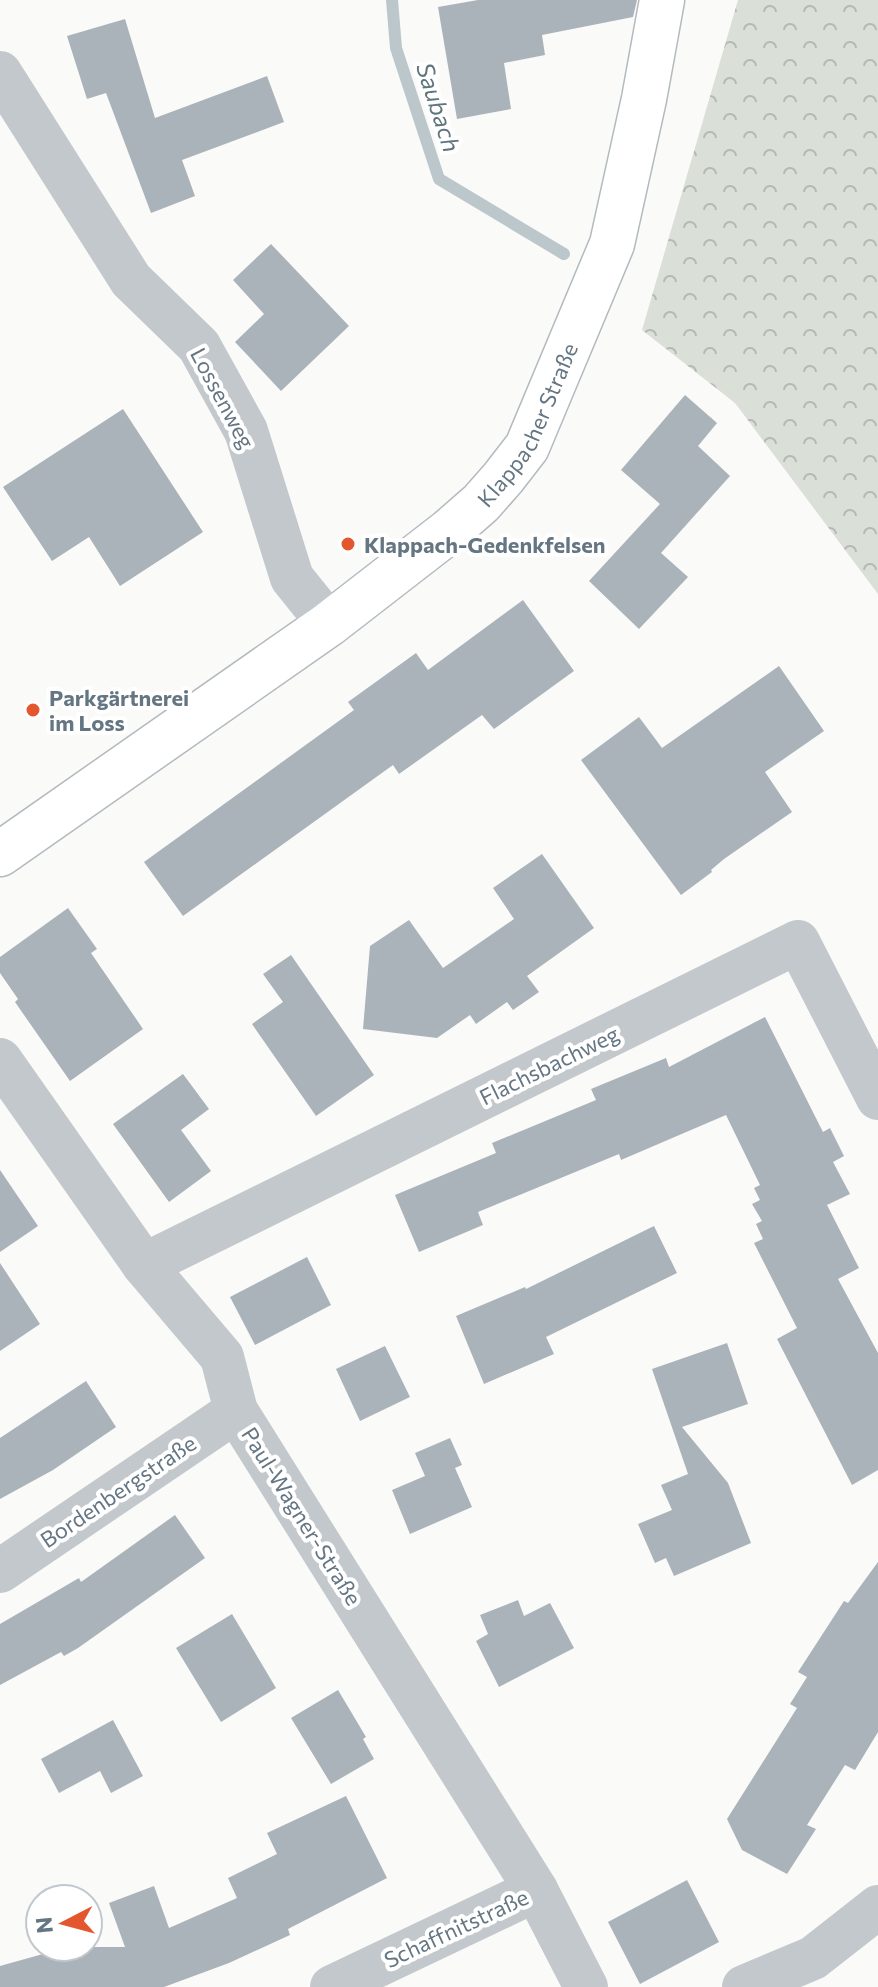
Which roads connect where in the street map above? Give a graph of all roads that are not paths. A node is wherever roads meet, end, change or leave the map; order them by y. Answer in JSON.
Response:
{"nodes":[{"id":1,"x":662,"y":0,"type":"edge"},
{"id":2,"x":0,"y":73,"type":"edge"},
{"id":3,"x":329,"y":624,"type":"junction"},
{"id":4,"x":0,"y":854,"type":"edge"},
{"id":5,"x":0,"y":1060,"type":"edge"},
{"id":6,"x":878,"y":1098,"type":"edge"},
{"id":7,"x":144,"y":1265,"type":"junction"},
{"id":8,"x":236,"y":1411,"type":"junction"},
{"id":9,"x":0,"y":1571,"type":"edge"},
{"id":10,"x":536,"y":1890,"type":"junction"},
{"id":11,"x":878,"y":1907,"type":"edge"},
{"id":12,"x":819,"y":1972,"type":"edge"},
{"id":13,"x":332,"y":1987,"type":"edge"},
{"id":14,"x":586,"y":1987,"type":"edge"},
{"id":15,"x":744,"y":1987,"type":"edge"}],
"edges":[{"from":1,"to":3,"type":"main road","name":"Klappacher Straße"},
{"from":2,"to":3,"type":"street","name":"Lossenweg"},
{"from":3,"to":4,"type":"main road","name":"Klappacher Straße"},
{"from":5,"to":7,"type":"street","name":"Paul-Wagner-Straße"},
{"from":6,"to":7,"type":"street","name":"Flachsbachweg"},
{"from":7,"to":8,"type":"street","name":"Paul-Wagner-Straße"},
{"from":8,"to":9,"type":"street","name":"Bordenbergstraße"},
{"from":8,"to":10,"type":"street","name":"Paul-Wagner-Straße"},
{"from":10,"to":13,"type":"street","name":"Schaffnitstraße"},
{"from":10,"to":14,"type":"street","name":"Paul-Wagner-Straße"},
{"from":11,"to":12,"type":"street"},
{"from":12,"to":15,"type":"street"}]}
